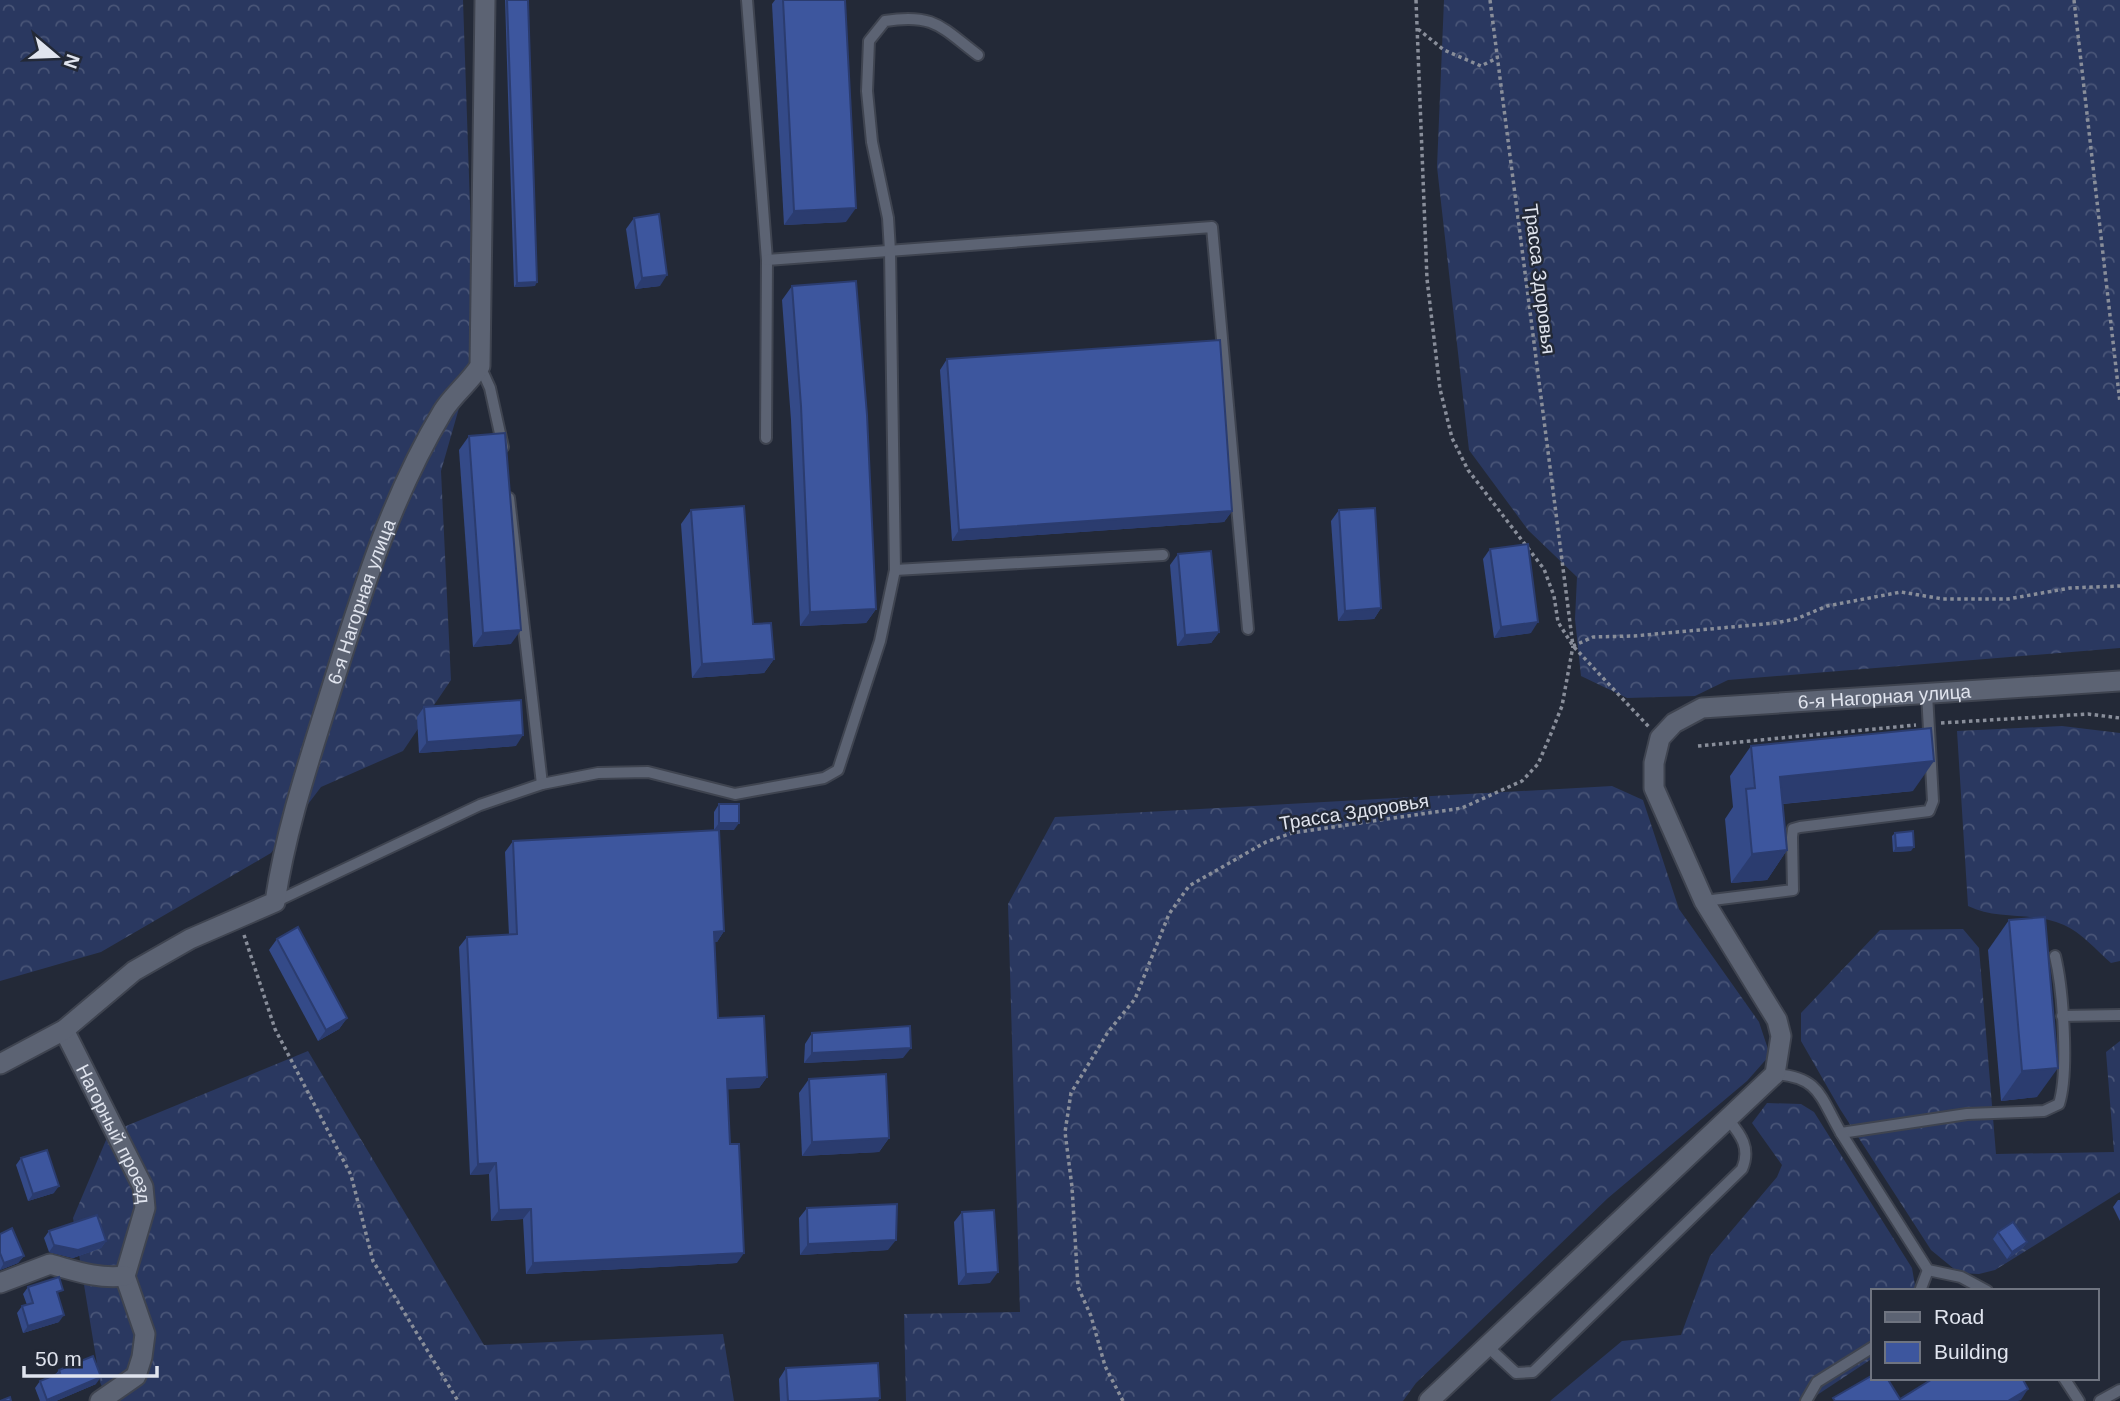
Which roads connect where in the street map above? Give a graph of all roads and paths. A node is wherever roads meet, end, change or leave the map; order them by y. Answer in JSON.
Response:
{"nodes":[{"id":1,"x":485,"y":0,"type":"edge"},
{"id":2,"x":747,"y":0,"type":"edge"},
{"id":3,"x":1416,"y":0,"type":"edge"},
{"id":4,"x":1490,"y":0,"type":"edge"},
{"id":5,"x":2074,"y":0,"type":"edge"},
{"id":6,"x":1418,"y":29,"type":"junction"},
{"id":7,"x":978,"y":55,"type":"dead end"},
{"id":8,"x":1497,"y":58,"type":"junction"},
{"id":9,"x":890,"y":251,"type":"junction"},
{"id":10,"x":767,"y":260,"type":"junction"},
{"id":11,"x":480,"y":366,"type":"junction"},
{"id":12,"x":2120,"y":403,"type":"edge"},
{"id":13,"x":766,"y":438,"type":"dead end"},
{"id":14,"x":505,"y":464,"type":"edge"},
{"id":15,"x":508,"y":490,"type":"edge"},
{"id":16,"x":1163,"y":555,"type":"dead end"},
{"id":17,"x":895,"y":570,"type":"junction"},
{"id":18,"x":2120,"y":586,"type":"edge"},
{"id":19,"x":1248,"y":629,"type":"dead end"},
{"id":20,"x":1573,"y":646,"type":"junction"},
{"id":21,"x":2120,"y":681,"type":"edge"},
{"id":22,"x":1927,"y":694,"type":"junction"},
{"id":23,"x":2120,"y":718,"type":"edge"},
{"id":24,"x":1928,"y":724,"type":"junction"},
{"id":25,"x":1660,"y":738,"type":"junction"},
{"id":26,"x":1698,"y":746,"type":"dead end"},
{"id":27,"x":542,"y":784,"type":"junction"},
{"id":28,"x":1704,"y":901,"type":"junction"},
{"id":29,"x":275,"y":902,"type":"junction"},
{"id":30,"x":239,"y":919,"type":"junction"},
{"id":31,"x":2055,"y":956,"type":"dead end"},
{"id":32,"x":2120,"y":1015,"type":"edge"},
{"id":33,"x":2062,"y":1016,"type":"junction"},
{"id":34,"x":64,"y":1030,"type":"junction"},
{"id":35,"x":0,"y":1065,"type":"edge"},
{"id":36,"x":1775,"y":1074,"type":"junction"},
{"id":37,"x":1728,"y":1119,"type":"junction"},
{"id":38,"x":1841,"y":1133,"type":"junction"},
{"id":39,"x":1928,"y":1270,"type":"junction"},
{"id":40,"x":125,"y":1276,"type":"junction"},
{"id":41,"x":0,"y":1283,"type":"edge"},
{"id":42,"x":1921,"y":1289,"type":"edge"},
{"id":43,"x":1983,"y":1289,"type":"edge"},
{"id":44,"x":1487,"y":1346,"type":"junction"},
{"id":45,"x":1871,"y":1347,"type":"edge"},
{"id":46,"x":2065,"y":1380,"type":"edge"},
{"id":47,"x":2120,"y":1390,"type":"edge"},
{"id":48,"x":111,"y":1398,"type":"edge"},
{"id":49,"x":458,"y":1401,"type":"edge"},
{"id":50,"x":1124,"y":1401,"type":"edge"},
{"id":51,"x":1429,"y":1401,"type":"edge"},
{"id":52,"x":1806,"y":1401,"type":"edge"},
{"id":53,"x":2079,"y":1401,"type":"edge"},
{"id":54,"x":2100,"y":1401,"type":"edge"}],
"edges":[{"from":1,"to":11,"type":"street"},
{"from":2,"to":10,"type":"lane"},
{"from":3,"to":6,"type":"path"},
{"from":4,"to":8,"type":"path","name":"Трасса Здоровья"},
{"from":5,"to":12,"type":"path"},
{"from":6,"to":8,"type":"path"},
{"from":6,"to":20,"type":"path"},
{"from":7,"to":9,"type":"lane"},
{"from":8,"to":20,"type":"path","name":"Трасса Здоровья"},
{"from":9,"to":10,"type":"lane"},
{"from":9,"to":17,"type":"lane"},
{"from":9,"to":19,"type":"lane"},
{"from":10,"to":13,"type":"lane"},
{"from":11,"to":14,"type":"lane"},
{"from":11,"to":29,"type":"street","name":"6-я Нагорная улица"},
{"from":15,"to":27,"type":"lane"},
{"from":16,"to":17,"type":"lane"},
{"from":17,"to":27,"type":"lane"},
{"from":18,"to":20,"type":"path"},
{"from":20,"to":25,"type":"path"},
{"from":20,"to":50,"type":"path","name":"Трасса Здоровья"},
{"from":21,"to":22,"type":"street","name":"6-я Нагорная улица"},
{"from":22,"to":24,"type":"lane"},
{"from":22,"to":25,"type":"street","name":"6-я Нагорная улица"},
{"from":23,"to":24,"type":"path"},
{"from":24,"to":26,"type":"path"},
{"from":24,"to":28,"type":"lane"},
{"from":25,"to":28,"type":"street"},
{"from":27,"to":29,"type":"lane"},
{"from":28,"to":36,"type":"street"},
{"from":29,"to":30,"type":"street"},
{"from":30,"to":34,"type":"street"},
{"from":30,"to":49,"type":"path"},
{"from":31,"to":33,"type":"lane"},
{"from":32,"to":33,"type":"lane"},
{"from":33,"to":38,"type":"lane"},
{"from":34,"to":35,"type":"street"},
{"from":34,"to":40,"type":"street","name":"Нагорный проезд"},
{"from":36,"to":37,"type":"street"},
{"from":36,"to":38,"type":"lane"},
{"from":37,"to":44,"type":"street"},
{"from":37,"to":44,"type":"lane"},
{"from":38,"to":39,"type":"lane"},
{"from":39,"to":42,"type":"lane"},
{"from":39,"to":43,"type":"lane"},
{"from":40,"to":41,"type":"street"},
{"from":40,"to":48,"type":"street"},
{"from":44,"to":51,"type":"street"},
{"from":45,"to":52,"type":"lane"},
{"from":46,"to":53,"type":"lane"},
{"from":47,"to":54,"type":"lane"}]}
